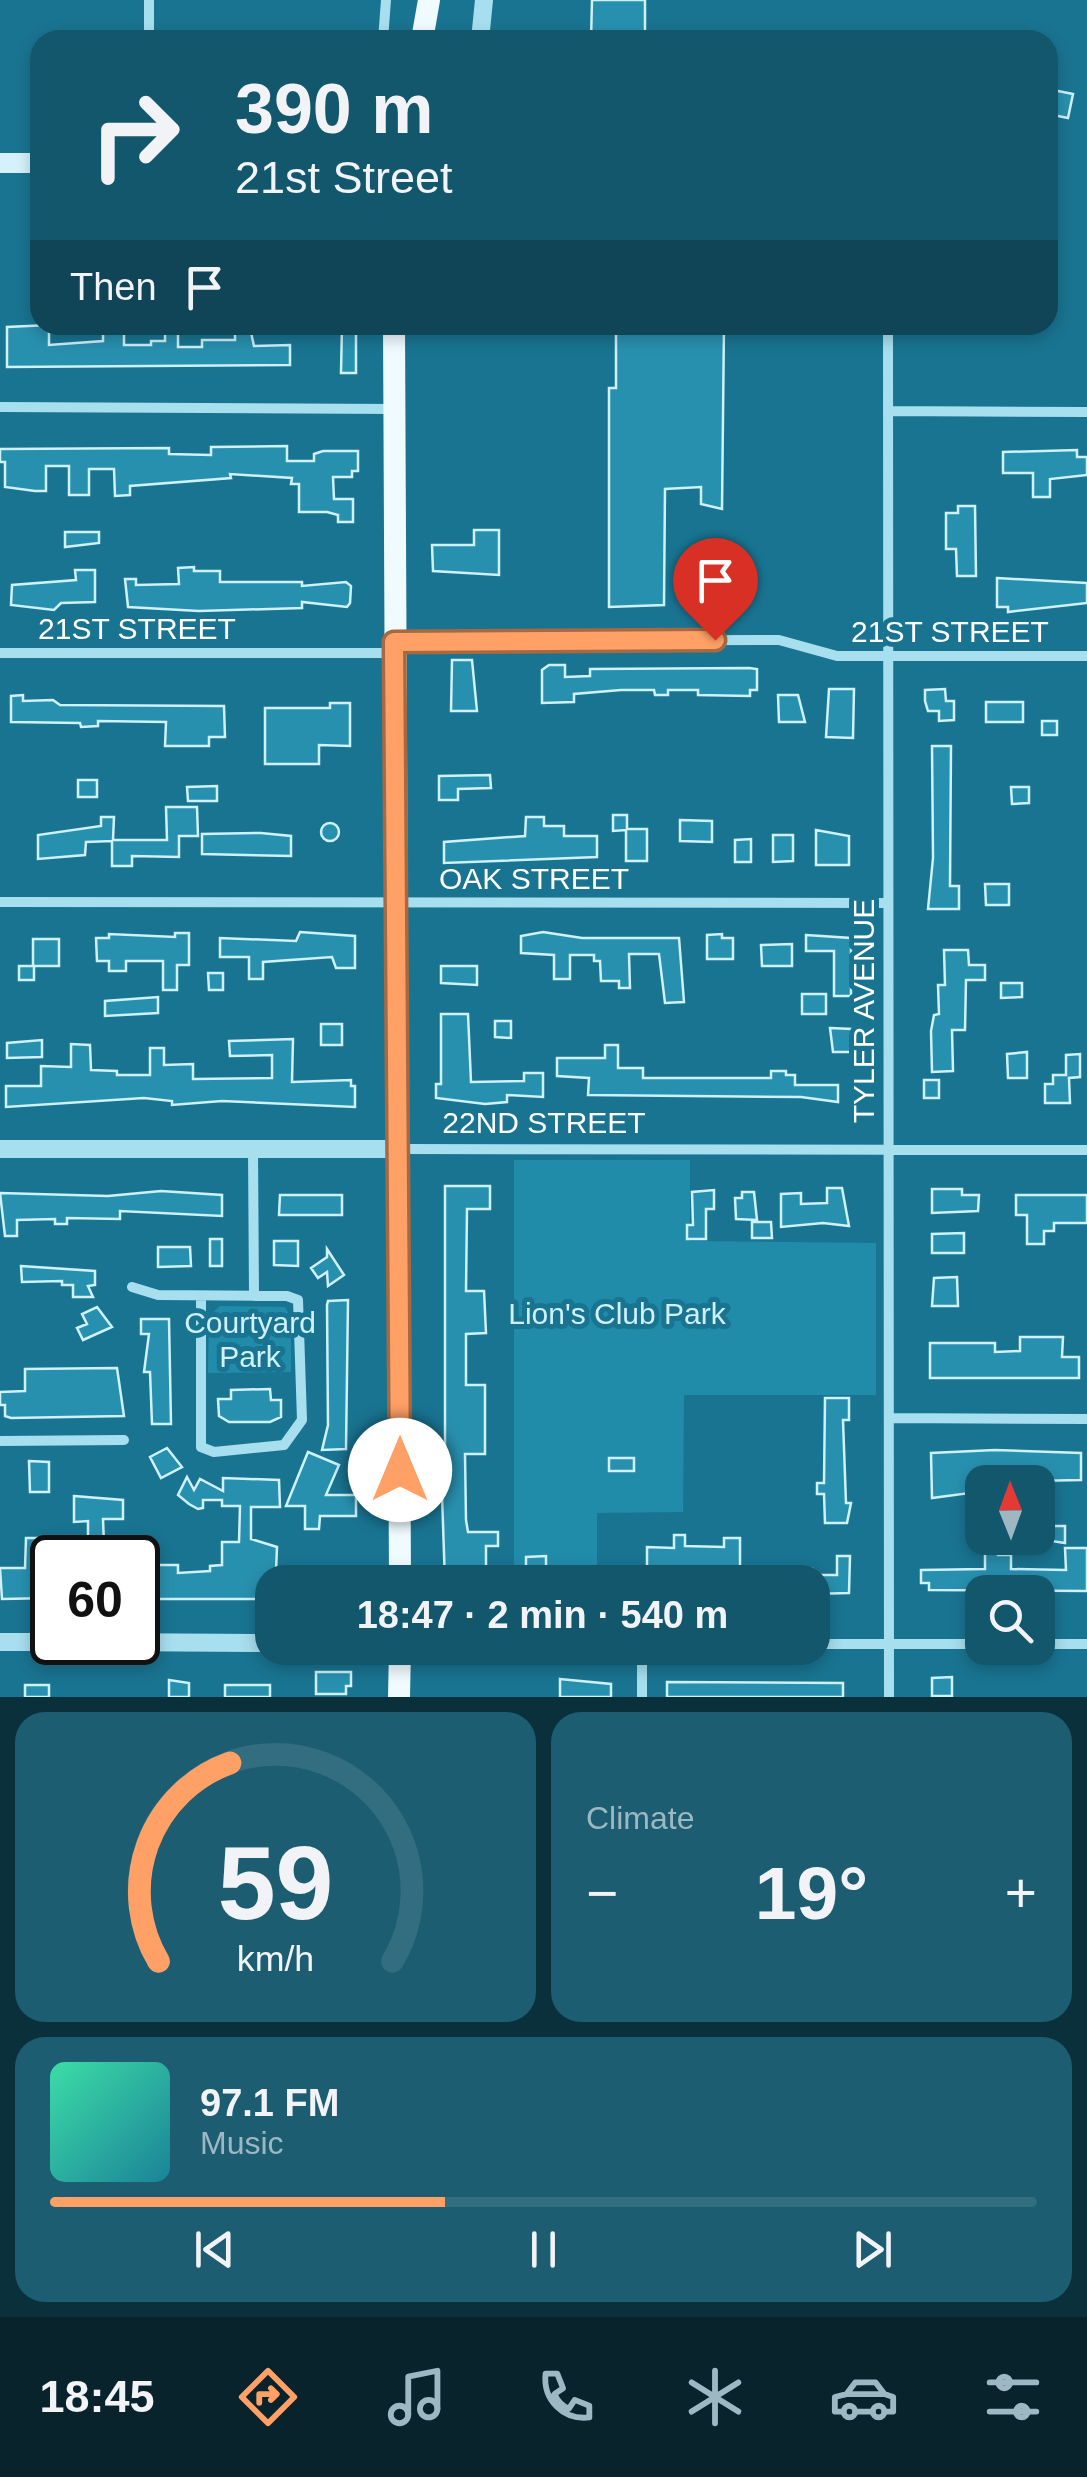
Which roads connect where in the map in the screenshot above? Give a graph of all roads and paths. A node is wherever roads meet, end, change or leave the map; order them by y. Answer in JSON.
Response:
{"nodes":[{"id":1,"x":150,"y":0,"type":"edge"},
{"id":2,"x":386,"y":0,"type":"edge"},
{"id":3,"x":429,"y":0,"type":"edge"},
{"id":4,"x":484,"y":0,"type":"edge"},
{"id":5,"x":150,"y":30,"type":"edge"},
{"id":6,"x":384,"y":30,"type":"edge"},
{"id":7,"x":424,"y":30,"type":"edge"},
{"id":8,"x":481,"y":30,"type":"edge"},
{"id":9,"x":0,"y":163,"type":"edge"},
{"id":10,"x":30,"y":163,"type":"edge"},
{"id":11,"x":394,"y":335,"type":"edge"},
{"id":12,"x":888,"y":335,"type":"edge"},
{"id":13,"x":0,"y":407,"type":"edge"},
{"id":14,"x":393,"y":408,"type":"junction"},
{"id":15,"x":888,"y":410,"type":"junction"},
{"id":16,"x":1087,"y":412,"type":"edge"},
{"id":17,"x":394,"y":647,"type":"junction"},
{"id":18,"x":0,"y":653,"type":"edge"},
{"id":19,"x":887,"y":656,"type":"junction"},
{"id":20,"x":1087,"y":656,"type":"edge"},
{"id":21,"x":0,"y":902,"type":"edge"},
{"id":22,"x":395,"y":903,"type":"junction"},
{"id":23,"x":888,"y":903,"type":"junction"},
{"id":24,"x":253,"y":1148,"type":"junction"},
{"id":25,"x":0,"y":1149,"type":"edge"},
{"id":26,"x":399,"y":1149,"type":"junction"},
{"id":27,"x":888,"y":1150,"type":"junction"},
{"id":28,"x":1087,"y":1150,"type":"edge"},
{"id":29,"x":132,"y":1287,"type":"dead end"},
{"id":30,"x":201,"y":1296,"type":"junction"},
{"id":31,"x":254,"y":1296,"type":"junction"},
{"id":32,"x":889,"y":1418,"type":"junction"},
{"id":33,"x":1087,"y":1419,"type":"edge"},
{"id":34,"x":124,"y":1440,"type":"dead end"},
{"id":35,"x":0,"y":1441,"type":"edge"},
{"id":36,"x":400,"y":1565,"type":"edge"},
{"id":37,"x":0,"y":1642,"type":"edge"},
{"id":38,"x":30,"y":1642,"type":"edge"},
{"id":39,"x":160,"y":1642,"type":"edge"},
{"id":40,"x":255,"y":1643,"type":"edge"},
{"id":41,"x":830,"y":1644,"type":"edge"},
{"id":42,"x":889,"y":1644,"type":"junction"},
{"id":43,"x":965,"y":1644,"type":"edge"},
{"id":44,"x":1055,"y":1644,"type":"edge"},
{"id":45,"x":1087,"y":1644,"type":"edge"},
{"id":46,"x":400,"y":1665,"type":"edge"},
{"id":47,"x":642,"y":1665,"type":"edge"},
{"id":48,"x":399,"y":1697,"type":"edge"},
{"id":49,"x":642,"y":1697,"type":"edge"},
{"id":50,"x":889,"y":1697,"type":"edge"}],
"edges":[{"from":1,"to":5,"type":"street"},
{"from":2,"to":6,"type":"street"},
{"from":3,"to":7,"type":"main road"},
{"from":4,"to":8,"type":"street"},
{"from":9,"to":10,"type":"main road"},
{"from":11,"to":14,"type":"main road"},
{"from":12,"to":15,"type":"street","name":"TYLER AVENUE"},
{"from":13,"to":14,"type":"street"},
{"from":14,"to":17,"type":"main road"},
{"from":15,"to":16,"type":"street"},
{"from":15,"to":19,"type":"street","name":"TYLER AVENUE"},
{"from":17,"to":18,"type":"street","name":"21ST STREET"},
{"from":17,"to":19,"type":"street","name":"21ST STREET"},
{"from":17,"to":22,"type":"main road"},
{"from":19,"to":20,"type":"street","name":"21ST STREET"},
{"from":19,"to":23,"type":"street","name":"TYLER AVENUE"},
{"from":21,"to":22,"type":"street","name":"OAK STREET"},
{"from":22,"to":23,"type":"street","name":"OAK STREET"},
{"from":22,"to":26,"type":"main road"},
{"from":23,"to":27,"type":"street","name":"TYLER AVENUE"},
{"from":24,"to":25,"type":"street","name":"22ND STREET"},
{"from":24,"to":26,"type":"street","name":"22ND STREET"},
{"from":24,"to":31,"type":"street"},
{"from":26,"to":27,"type":"street","name":"22ND STREET"},
{"from":26,"to":36,"type":"main road"},
{"from":27,"to":28,"type":"street","name":"22ND STREET"},
{"from":27,"to":32,"type":"street","name":"TYLER AVENUE"},
{"from":29,"to":30,"type":"street"},
{"from":30,"to":31,"type":"street"},
{"from":30,"to":31,"type":"street"},
{"from":32,"to":33,"type":"street"},
{"from":32,"to":42,"type":"street","name":"TYLER AVENUE"},
{"from":34,"to":35,"type":"street"},
{"from":37,"to":38,"type":"street"},
{"from":39,"to":40,"type":"street"},
{"from":41,"to":42,"type":"street"},
{"from":42,"to":43,"type":"street"},
{"from":42,"to":50,"type":"street","name":"TYLER AVENUE"},
{"from":44,"to":45,"type":"street"},
{"from":46,"to":48,"type":"main road"},
{"from":47,"to":49,"type":"street"}]}
